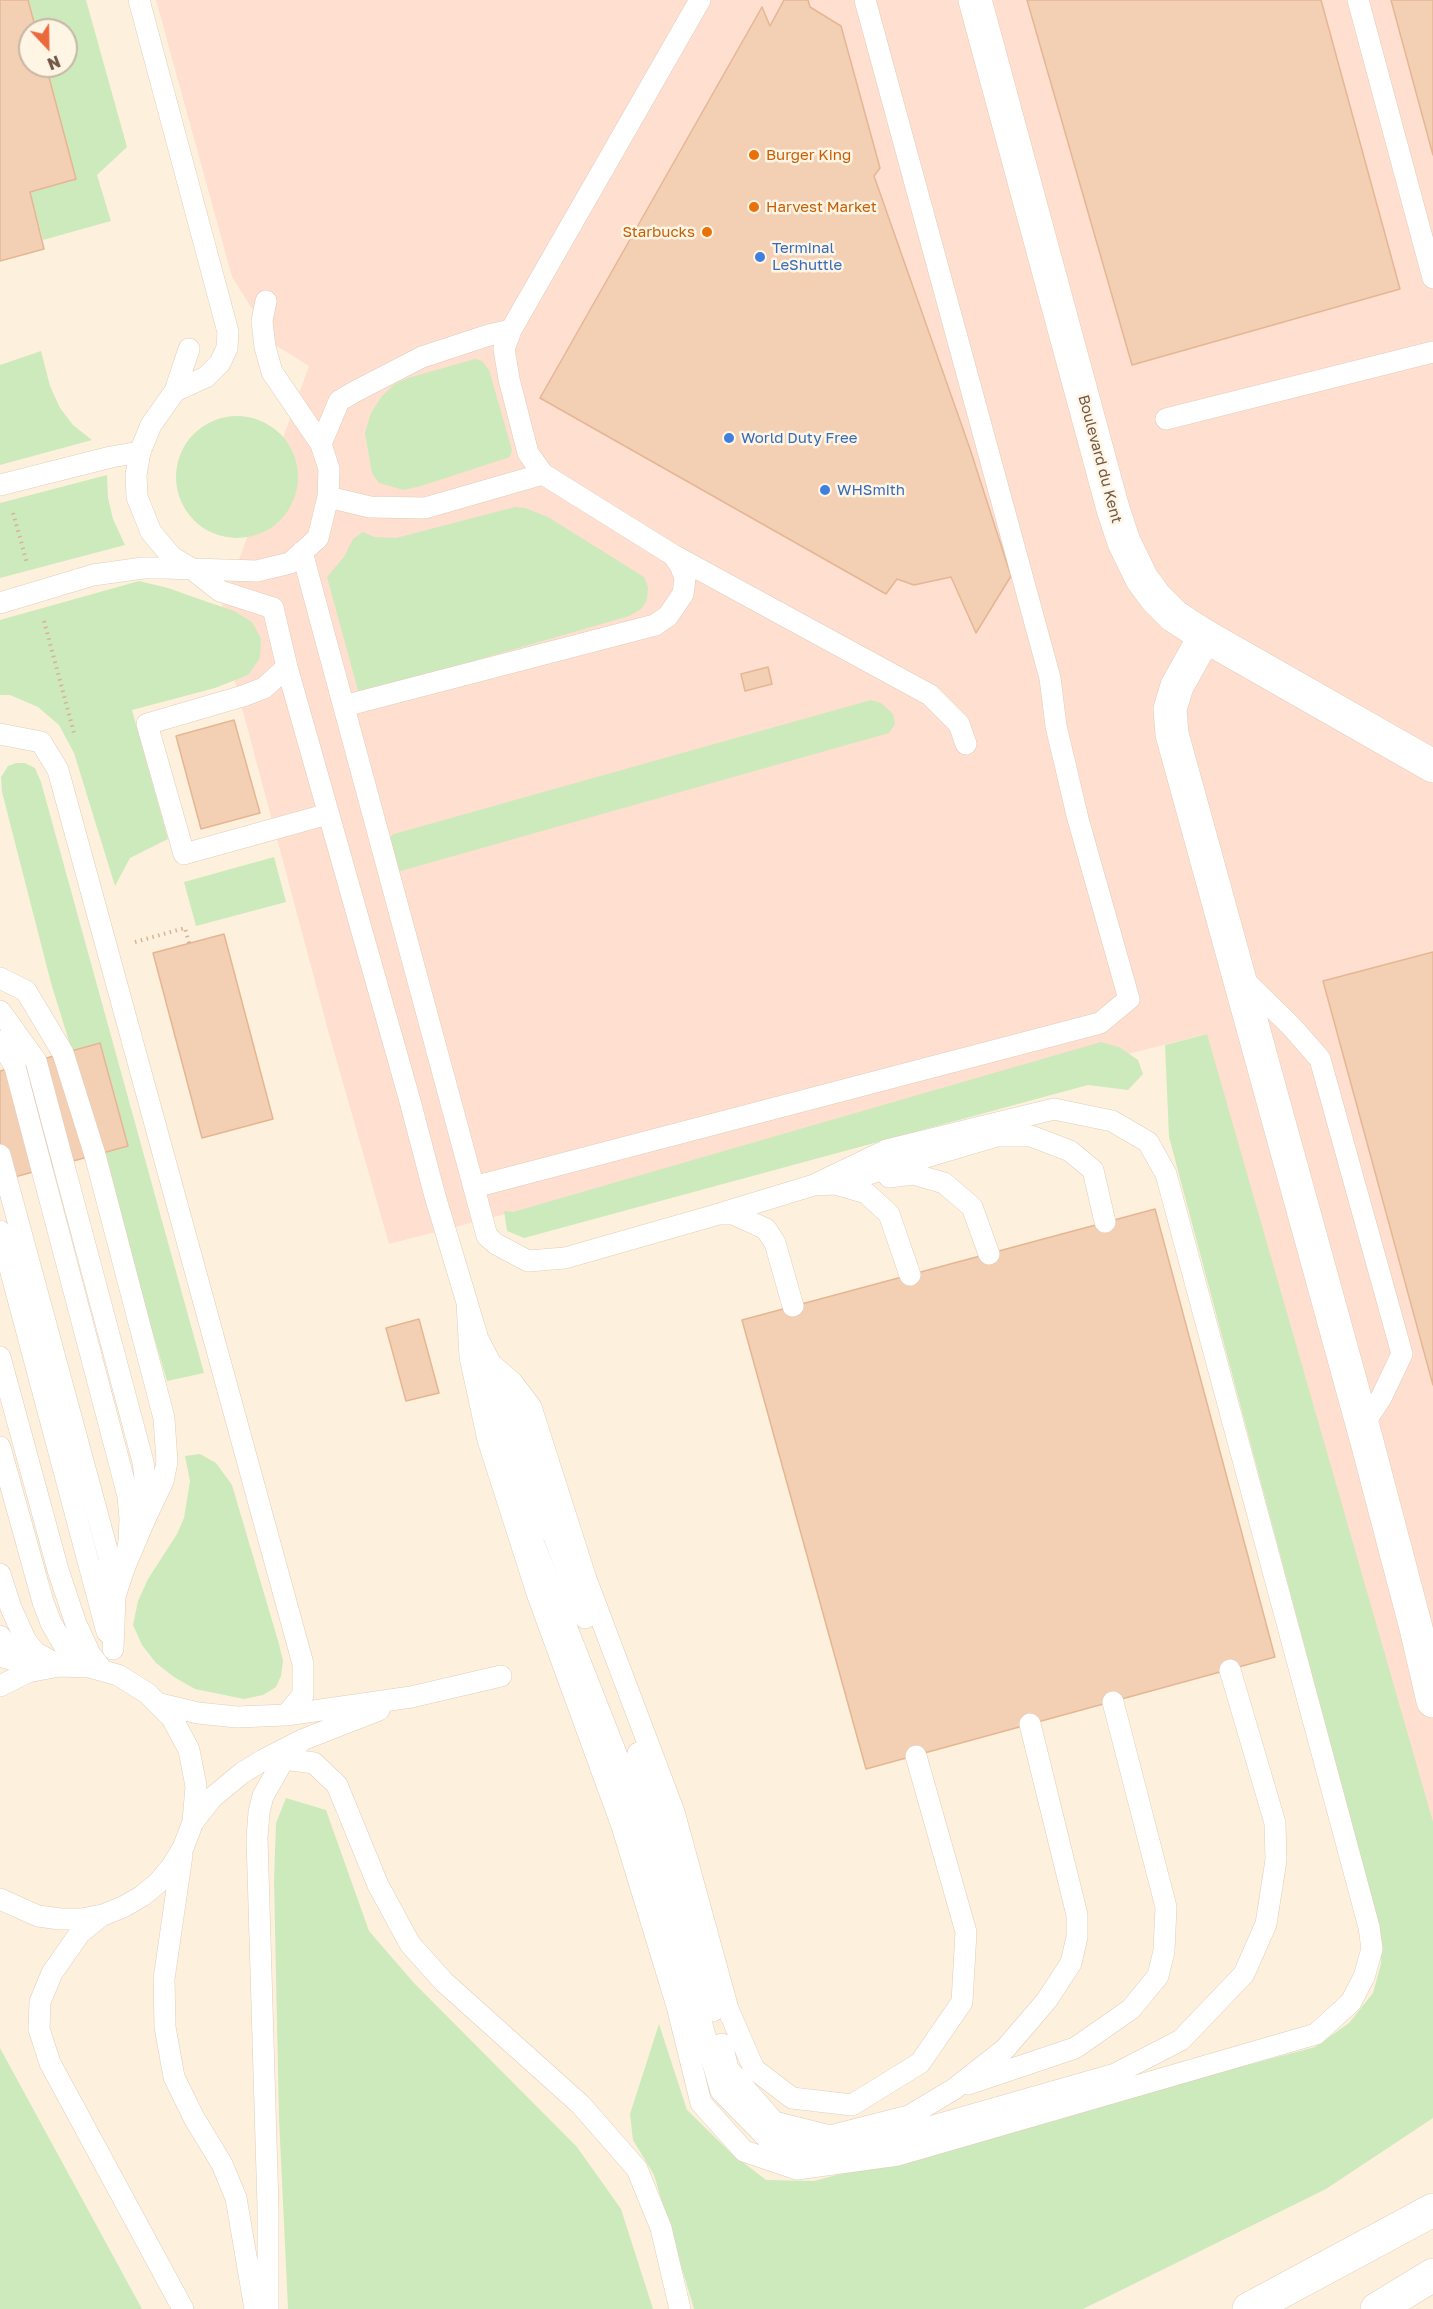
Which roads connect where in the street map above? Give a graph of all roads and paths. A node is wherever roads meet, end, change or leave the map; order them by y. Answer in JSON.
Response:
{"nodes":[{"id":1,"x":139,"y":0,"type":"edge"},
{"id":2,"x":700,"y":0,"type":"edge"},
{"id":3,"x":865,"y":0,"type":"edge"},
{"id":4,"x":975,"y":0,"type":"edge"},
{"id":5,"x":1358,"y":0,"type":"edge"},
{"id":6,"x":1433,"y":278,"type":"edge"},
{"id":7,"x":266,"y":301,"type":"dead end"},
{"id":8,"x":511,"y":330,"type":"junction"},
{"id":9,"x":189,"y":349,"type":"dead end"},
{"id":10,"x":1433,"y":352,"type":"edge"},
{"id":11,"x":175,"y":391,"type":"junction"},
{"id":12,"x":1166,"y":419,"type":"dead end"},
{"id":13,"x":321,"y":444,"type":"junction"},
{"id":14,"x":140,"y":452,"type":"junction"},
{"id":15,"x":543,"y":474,"type":"junction"},
{"id":16,"x":0,"y":485,"type":"edge"},
{"id":17,"x":328,"y":497,"type":"junction"},
{"id":18,"x":13,"y":510,"type":"dead end"},
{"id":19,"x":302,"y":552,"type":"junction"},
{"id":20,"x":673,"y":555,"type":"junction"},
{"id":21,"x":192,"y":569,"type":"junction"},
{"id":22,"x":29,"y":571,"type":"dead end"},
{"id":23,"x":0,"y":603,"type":"edge"},
{"id":24,"x":1205,"y":636,"type":"junction"},
{"id":25,"x":287,"y":667,"type":"junction"},
{"id":26,"x":344,"y":706,"type":"junction"},
{"id":27,"x":0,"y":734,"type":"edge"},
{"id":28,"x":966,"y":744,"type":"dead end"},
{"id":29,"x":1433,"y":766,"type":"edge"},
{"id":30,"x":328,"y":814,"type":"junction"},
{"id":31,"x":1239,"y":974,"type":"junction"},
{"id":32,"x":0,"y":978,"type":"edge"},
{"id":33,"x":0,"y":1011,"type":"edge"},
{"id":34,"x":0,"y":1041,"type":"edge"},
{"id":35,"x":0,"y":1155,"type":"edge"},
{"id":36,"x":835,"y":1184,"type":"junction"},
{"id":37,"x":813,"y":1185,"type":"junction"},
{"id":38,"x":474,"y":1187,"type":"junction"},
{"id":39,"x":719,"y":1214,"type":"junction"},
{"id":40,"x":1105,"y":1222,"type":"dead end"},
{"id":41,"x":0,"y":1231,"type":"edge"},
{"id":42,"x":989,"y":1254,"type":"dead end"},
{"id":43,"x":910,"y":1275,"type":"dead end"},
{"id":44,"x":467,"y":1302,"type":"junction"},
{"id":45,"x":793,"y":1306,"type":"dead end"},
{"id":46,"x":477,"y":1339,"type":"junction"},
{"id":47,"x":0,"y":1357,"type":"edge"},
{"id":48,"x":491,"y":1364,"type":"junction"},
{"id":49,"x":1365,"y":1432,"type":"junction"},
{"id":50,"x":0,"y":1447,"type":"edge"},
{"id":51,"x":145,"y":1519,"type":"junction"},
{"id":52,"x":125,"y":1566,"type":"junction"},
{"id":53,"x":0,"y":1574,"type":"edge"},
{"id":54,"x":115,"y":1596,"type":"junction"},
{"id":55,"x":0,"y":1636,"type":"edge"},
{"id":56,"x":114,"y":1649,"type":"junction"},
{"id":57,"x":59,"y":1667,"type":"junction"},
{"id":58,"x":102,"y":1670,"type":"junction"},
{"id":59,"x":1230,"y":1670,"type":"dead end"},
{"id":60,"x":7,"y":1672,"type":"edge"},
{"id":61,"x":501,"y":1676,"type":"dead end"},
{"id":62,"x":133,"y":1683,"type":"junction"},
{"id":63,"x":411,"y":1698,"type":"junction"},
{"id":64,"x":1433,"y":1701,"type":"edge"},
{"id":65,"x":1113,"y":1702,"type":"dead end"},
{"id":66,"x":160,"y":1704,"type":"junction"},
{"id":67,"x":286,"y":1715,"type":"junction"},
{"id":68,"x":1030,"y":1724,"type":"dead end"},
{"id":69,"x":302,"y":1740,"type":"junction"},
{"id":70,"x":916,"y":1756,"type":"dead end"},
{"id":71,"x":284,"y":1759,"type":"junction"},
{"id":72,"x":193,"y":1822,"type":"junction"},
{"id":73,"x":183,"y":1848,"type":"junction"},
{"id":74,"x":0,"y":1899,"type":"edge"},
{"id":75,"x":103,"y":1915,"type":"junction"},
{"id":76,"x":954,"y":2089,"type":"junction"},
{"id":77,"x":1433,"y":2192,"type":"edge"},
{"id":78,"x":1433,"y":2210,"type":"edge"},
{"id":79,"x":1349,"y":2256,"type":"junction"},
{"id":80,"x":1433,"y":2275,"type":"edge"},
{"id":81,"x":183,"y":2309,"type":"edge"},
{"id":82,"x":255,"y":2309,"type":"edge"},
{"id":83,"x":268,"y":2309,"type":"edge"},
{"id":84,"x":680,"y":2309,"type":"edge"},
{"id":85,"x":1249,"y":2309,"type":"edge"},
{"id":86,"x":1377,"y":2309,"type":"edge"}],
"edges":[{"from":1,"to":11,"type":"lane"},
{"from":2,"to":8,"type":"lane"},
{"from":3,"to":38,"type":"lane"},
{"from":4,"to":24,"type":"street","name":"Boulevard du Kent"},
{"from":5,"to":6,"type":"lane"},
{"from":7,"to":13,"type":"lane"},
{"from":8,"to":13,"type":"lane"},
{"from":8,"to":15,"type":"lane"},
{"from":9,"to":11,"type":"lane"},
{"from":10,"to":12,"type":"lane"},
{"from":11,"to":14,"type":"lane"},
{"from":13,"to":17,"type":"lane"},
{"from":14,"to":16,"type":"lane"},
{"from":14,"to":21,"type":"lane"},
{"from":15,"to":17,"type":"lane"},
{"from":15,"to":20,"type":"lane"},
{"from":17,"to":19,"type":"lane"},
{"from":18,"to":22,"type":"path"},
{"from":19,"to":21,"type":"lane"},
{"from":19,"to":26,"type":"lane"},
{"from":20,"to":26,"type":"lane"},
{"from":20,"to":28,"type":"lane"},
{"from":21,"to":23,"type":"lane"},
{"from":21,"to":25,"type":"lane"},
{"from":24,"to":29,"type":"street","name":"Boulevard du Kent"},
{"from":24,"to":31,"type":"street"},
{"from":25,"to":30,"type":"lane"},
{"from":25,"to":30,"type":"lane"},
{"from":26,"to":38,"type":"lane"},
{"from":27,"to":67,"type":"lane"},
{"from":30,"to":44,"type":"lane"},
{"from":31,"to":49,"type":"street"},
{"from":31,"to":49,"type":"lane"},
{"from":32,"to":51,"type":"lane"},
{"from":33,"to":51,"type":"lane"},
{"from":34,"to":52,"type":"lane"},
{"from":35,"to":54,"type":"lane"},
{"from":36,"to":37,"type":"lane"},
{"from":36,"to":40,"type":"lane"},
{"from":36,"to":42,"type":"lane"},
{"from":36,"to":43,"type":"lane"},
{"from":37,"to":39,"type":"lane"},
{"from":37,"to":44,"type":"lane"},
{"from":38,"to":39,"type":"lane"},
{"from":39,"to":45,"type":"lane"},
{"from":41,"to":56,"type":"lane"},
{"from":44,"to":46,"type":"lane"},
{"from":46,"to":48,"type":"lane"},
{"from":46,"to":59,"type":"lane"},
{"from":47,"to":58,"type":"lane"},
{"from":48,"to":70,"type":"lane"},
{"from":48,"to":76,"type":"lane"},
{"from":49,"to":64,"type":"street"},
{"from":50,"to":57,"type":"lane"},
{"from":51,"to":52,"type":"lane"},
{"from":52,"to":54,"type":"lane"},
{"from":53,"to":57,"type":"lane"},
{"from":54,"to":56,"type":"lane"},
{"from":55,"to":60,"type":"lane"},
{"from":56,"to":62,"type":"lane"},
{"from":57,"to":58,"type":"lane"},
{"from":57,"to":60,"type":"lane"},
{"from":58,"to":62,"type":"lane"},
{"from":61,"to":63,"type":"lane"},
{"from":62,"to":66,"type":"lane"},
{"from":63,"to":67,"type":"lane"},
{"from":63,"to":69,"type":"lane"},
{"from":65,"to":76,"type":"lane"},
{"from":66,"to":67,"type":"lane"},
{"from":66,"to":72,"type":"lane"},
{"from":68,"to":76,"type":"lane"},
{"from":69,"to":71,"type":"lane"},
{"from":69,"to":72,"type":"lane"},
{"from":71,"to":83,"type":"lane"},
{"from":71,"to":84,"type":"lane"},
{"from":72,"to":73,"type":"lane"},
{"from":73,"to":75,"type":"lane"},
{"from":73,"to":82,"type":"lane"},
{"from":74,"to":75,"type":"lane"},
{"from":75,"to":81,"type":"lane"},
{"from":77,"to":79,"type":"street"},
{"from":78,"to":79,"type":"street"},
{"from":79,"to":85,"type":"street"},
{"from":80,"to":86,"type":"street"}]}
